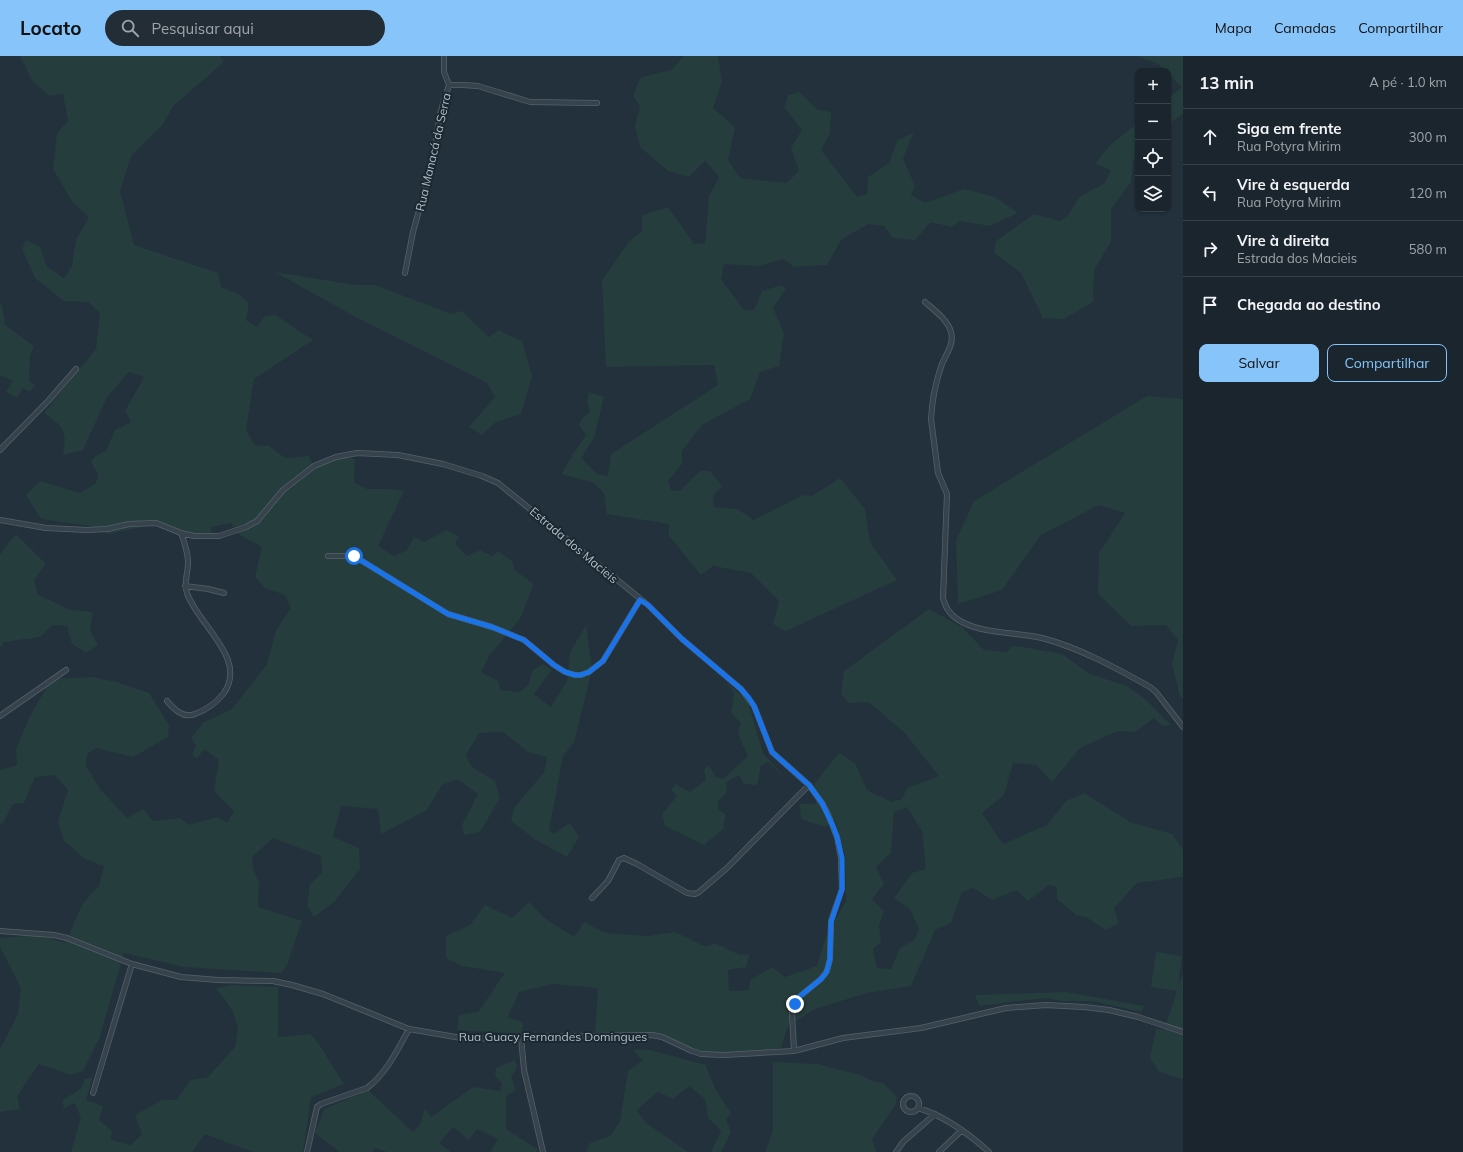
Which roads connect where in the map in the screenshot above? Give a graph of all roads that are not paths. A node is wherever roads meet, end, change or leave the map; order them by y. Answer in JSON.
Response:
{"nodes":[{"id":1,"x":444,"y":56,"type":"edge"},
{"id":2,"x":449,"y":86,"type":"junction"},
{"id":3,"x":597,"y":103,"type":"dead end"},
{"id":4,"x":404,"y":273,"type":"dead end"},
{"id":5,"x":925,"y":302,"type":"dead end"},
{"id":6,"x":76,"y":369,"type":"dead end"},
{"id":7,"x":0,"y":450,"type":"edge"},
{"id":8,"x":0,"y":520,"type":"edge"},
{"id":9,"x":181,"y":533,"type":"junction"},
{"id":10,"x":328,"y":556,"type":"dead end"},
{"id":11,"x":185,"y":586,"type":"junction"},
{"id":12,"x":224,"y":593,"type":"dead end"},
{"id":13,"x":640,"y":600,"type":"junction"},
{"id":14,"x":66,"y":670,"type":"dead end"},
{"id":15,"x":167,"y":701,"type":"dead end"},
{"id":16,"x":0,"y":716,"type":"edge"},
{"id":17,"x":1183,"y":726,"type":"edge"},
{"id":18,"x":809,"y":785,"type":"junction"},
{"id":19,"x":592,"y":898,"type":"dead end"},
{"id":20,"x":0,"y":931,"type":"edge"},
{"id":21,"x":132,"y":964,"type":"junction"},
{"id":22,"x":409,"y":1029,"type":"junction"},
{"id":23,"x":1183,"y":1032,"type":"edge"},
{"id":24,"x":521,"y":1037,"type":"junction"},
{"id":25,"x":794,"y":1050,"type":"junction"},
{"id":26,"x":93,"y":1093,"type":"dead end"},
{"id":27,"x":918,"y":1108,"type":"dead end"},
{"id":28,"x":935,"y":1114,"type":"junction"},
{"id":29,"x":962,"y":1130,"type":"junction"},
{"id":30,"x":306,"y":1152,"type":"edge"},
{"id":31,"x":543,"y":1152,"type":"edge"},
{"id":32,"x":896,"y":1152,"type":"edge"},
{"id":33,"x":939,"y":1152,"type":"edge"},
{"id":34,"x":987,"y":1152,"type":"edge"}],
"edges":[{"from":1,"to":2,"type":"street","name":"Rua Manacá da Serra"},
{"from":2,"to":3,"type":"street"},
{"from":2,"to":4,"type":"street","name":"Rua Manacá da Serra"},
{"from":5,"to":17,"type":"street"},
{"from":6,"to":7,"type":"street"},
{"from":8,"to":9,"type":"street","name":"Estrada dos Macieis"},
{"from":9,"to":11,"type":"street"},
{"from":9,"to":13,"type":"street","name":"Estrada dos Macieis"},
{"from":10,"to":13,"type":"street"},
{"from":11,"to":12,"type":"street"},
{"from":11,"to":15,"type":"street"},
{"from":13,"to":18,"type":"street","name":"Estrada dos Macieis"},
{"from":14,"to":16,"type":"street"},
{"from":18,"to":19,"type":"street"},
{"from":18,"to":25,"type":"street","name":"Estrada dos Macieis"},
{"from":20,"to":21,"type":"street","name":"Rua Guacy Fernandes Domingues"},
{"from":21,"to":22,"type":"street","name":"Rua Guacy Fernandes Domingues"},
{"from":21,"to":26,"type":"street"},
{"from":22,"to":24,"type":"street","name":"Rua Guacy Fernandes Domingues"},
{"from":22,"to":30,"type":"street"},
{"from":23,"to":25,"type":"street","name":"Rua Guacy Fernandes Domingues"},
{"from":24,"to":25,"type":"street","name":"Rua Guacy Fernandes Domingues"},
{"from":24,"to":31,"type":"street"},
{"from":27,"to":28,"type":"street"},
{"from":28,"to":29,"type":"street"},
{"from":28,"to":32,"type":"street"},
{"from":29,"to":33,"type":"street"},
{"from":29,"to":34,"type":"street"}]}
